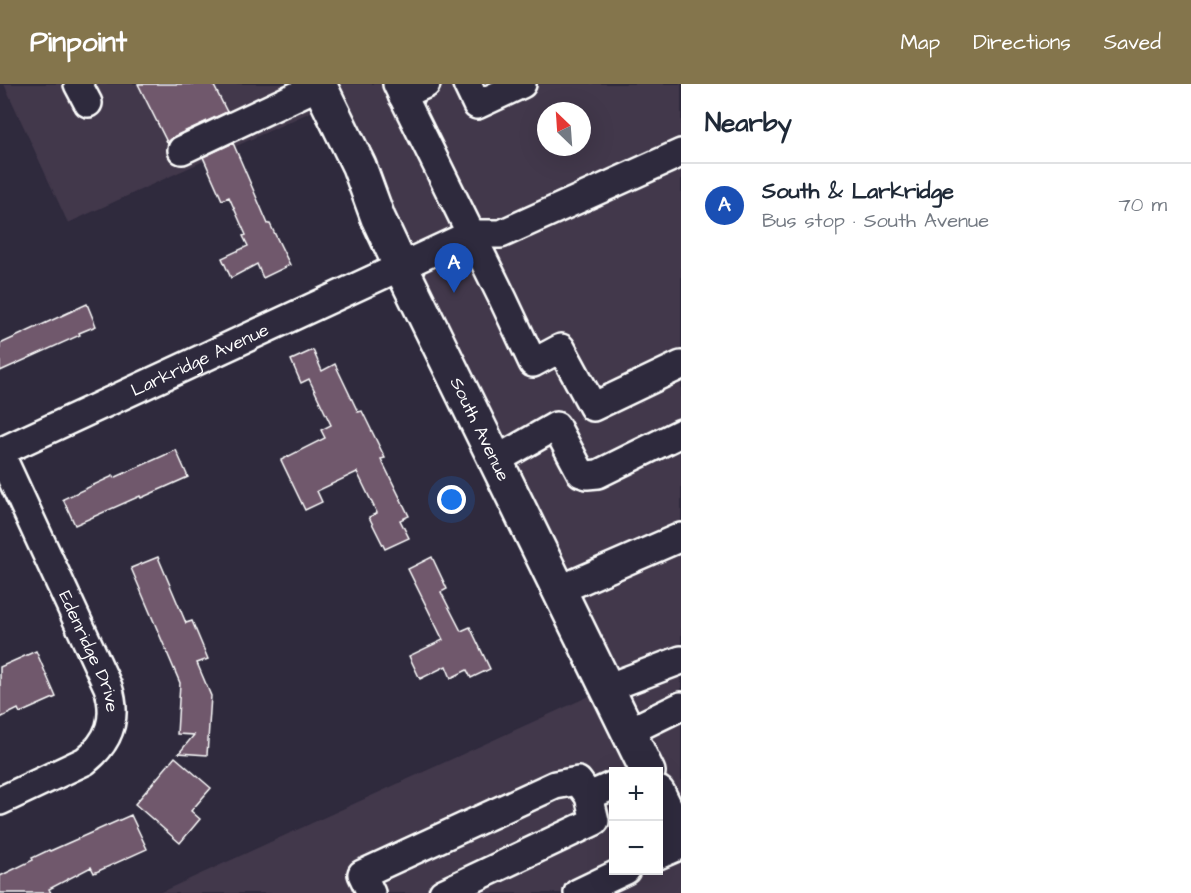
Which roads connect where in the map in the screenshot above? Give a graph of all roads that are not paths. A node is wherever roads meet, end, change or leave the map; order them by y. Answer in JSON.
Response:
{"nodes":[{"id":1,"x":467,"y":84,"type":"edge"},
{"id":2,"x":522,"y":84,"type":"edge"},
{"id":3,"x":319,"y":85,"type":"edge"},
{"id":4,"x":409,"y":88,"type":"edge"},
{"id":5,"x":182,"y":150,"type":"dead end"},
{"id":6,"x":681,"y":153,"type":"edge"},
{"id":7,"x":471,"y":234,"type":"junction"},
{"id":8,"x":401,"y":267,"type":"junction"},
{"id":9,"x":681,"y":365,"type":"edge"},
{"id":10,"x":593,"y":407,"type":"junction"},
{"id":11,"x":556,"y":426,"type":"junction"},
{"id":12,"x":681,"y":433,"type":"edge"},
{"id":13,"x":0,"y":452,"type":"edge"},
{"id":14,"x":496,"y":460,"type":"junction"},
{"id":15,"x":681,"y":537,"type":"edge"},
{"id":16,"x":559,"y":590,"type":"junction"},
{"id":17,"x":681,"y":660,"type":"edge"},
{"id":18,"x":607,"y":688,"type":"junction"},
{"id":19,"x":681,"y":706,"type":"edge"},
{"id":20,"x":628,"y":732,"type":"junction"},
{"id":21,"x":644,"y":767,"type":"edge"},
{"id":22,"x":609,"y":787,"type":"edge"},
{"id":23,"x":589,"y":796,"type":"junction"},
{"id":24,"x":0,"y":801,"type":"edge"},
{"id":25,"x":663,"y":805,"type":"edge"},
{"id":26,"x":681,"y":840,"type":"edge"},
{"id":27,"x":681,"y":845,"type":"edge"},
{"id":28,"x":663,"y":853,"type":"edge"},
{"id":29,"x":617,"y":875,"type":"edge"},
{"id":30,"x":589,"y":891,"type":"edge"},
{"id":31,"x":371,"y":893,"type":"edge"},
{"id":32,"x":443,"y":893,"type":"edge"}],
"edges":[{"from":1,"to":2,"type":"street"},
{"from":3,"to":5,"type":"street"},
{"from":3,"to":8,"type":"main road","name":"South Avenue"},
{"from":4,"to":7,"type":"street"},
{"from":6,"to":7,"type":"street"},
{"from":7,"to":8,"type":"street","name":"Larkridge Avenue"},
{"from":7,"to":10,"type":"street"},
{"from":8,"to":13,"type":"street","name":"Larkridge Avenue"},
{"from":8,"to":14,"type":"main road","name":"South Avenue"},
{"from":9,"to":10,"type":"street"},
{"from":10,"to":11,"type":"street"},
{"from":11,"to":12,"type":"street"},
{"from":11,"to":14,"type":"street"},
{"from":13,"to":24,"type":"street","name":"Edenridge Drive"},
{"from":14,"to":16,"type":"main road","name":"South Avenue"},
{"from":15,"to":16,"type":"street"},
{"from":16,"to":18,"type":"main road","name":"South Avenue"},
{"from":17,"to":18,"type":"street"},
{"from":18,"to":20,"type":"main road","name":"South Avenue"},
{"from":19,"to":20,"type":"street"},
{"from":20,"to":21,"type":"main road","name":"South Avenue"},
{"from":22,"to":23,"type":"street"},
{"from":23,"to":31,"type":"street"},
{"from":23,"to":32,"type":"street"},
{"from":25,"to":26,"type":"main road","name":"South Avenue"},
{"from":27,"to":28,"type":"street"},
{"from":29,"to":30,"type":"street"}]}
